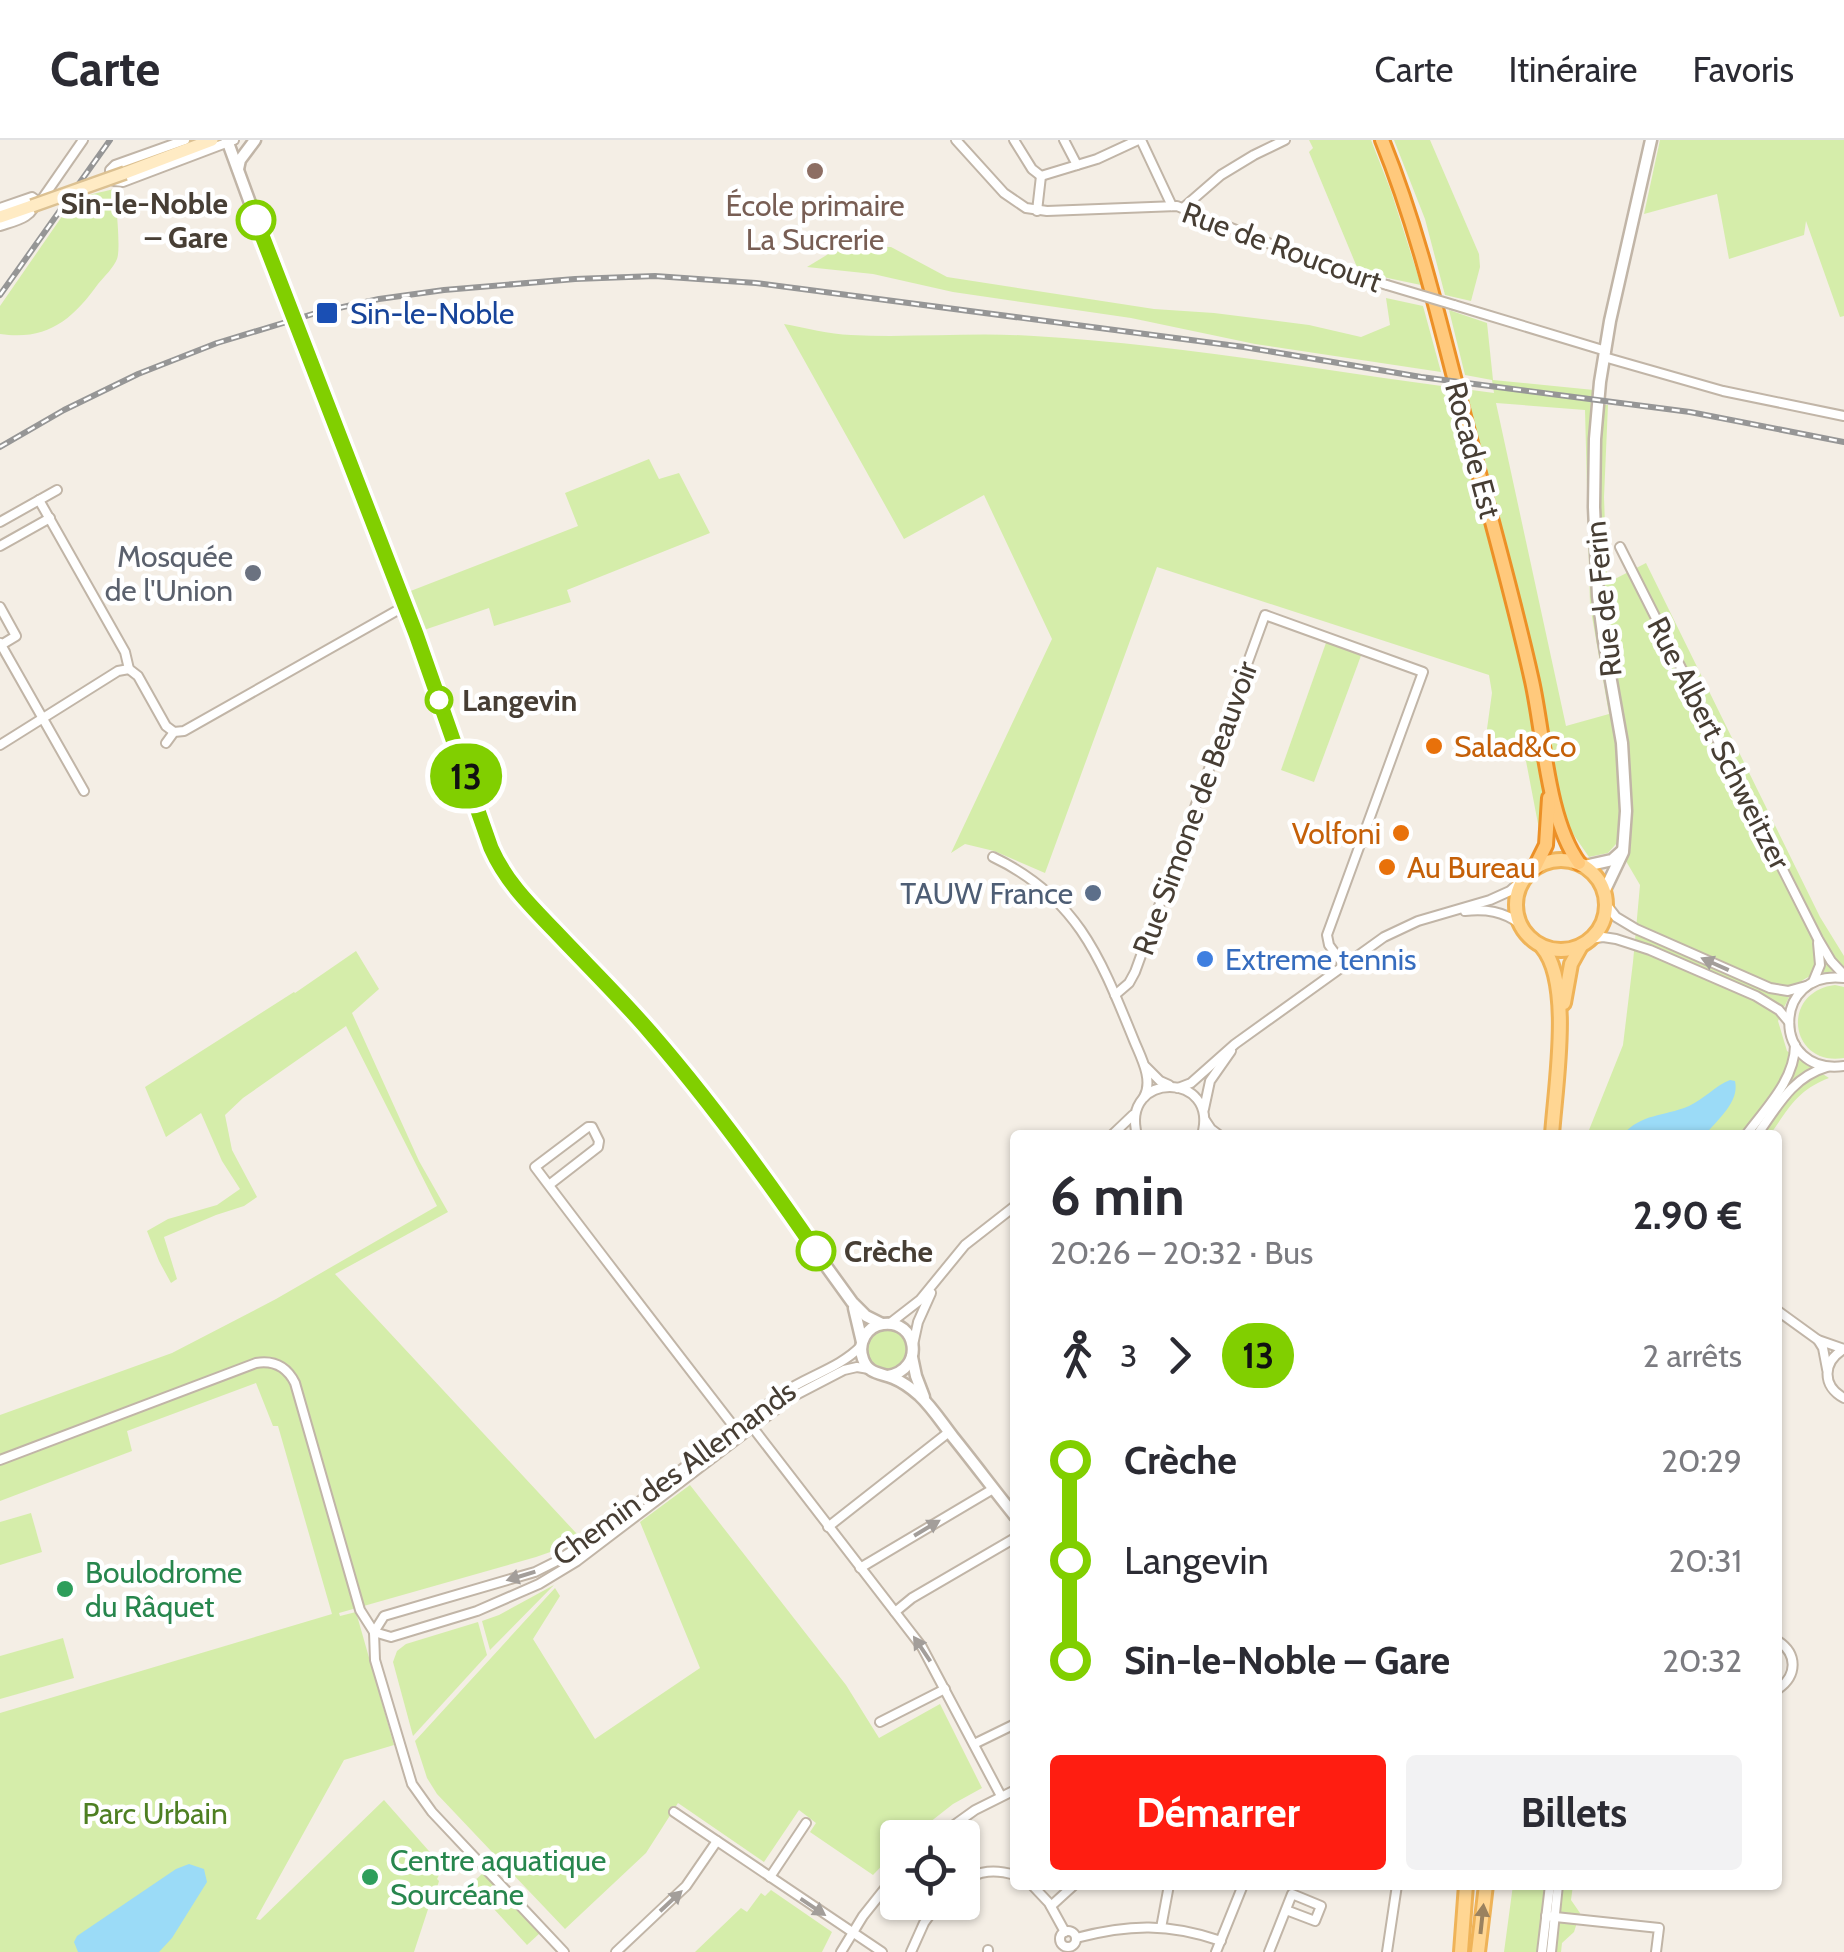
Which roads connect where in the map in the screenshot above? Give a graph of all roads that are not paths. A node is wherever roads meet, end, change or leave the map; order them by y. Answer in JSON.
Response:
{"nodes":[{"id":1,"x":83,"y":140,"type":"edge"},
{"id":2,"x":185,"y":140,"type":"edge"},
{"id":3,"x":212,"y":140,"type":"edge"},
{"id":4,"x":255,"y":140,"type":"edge"},
{"id":5,"x":956,"y":140,"type":"edge"},
{"id":6,"x":1014,"y":140,"type":"edge"},
{"id":7,"x":1064,"y":140,"type":"edge"},
{"id":8,"x":1140,"y":140,"type":"edge"},
{"id":9,"x":1285,"y":140,"type":"edge"},
{"id":10,"x":1382,"y":140,"type":"edge"},
{"id":11,"x":1651,"y":140,"type":"edge"},
{"id":12,"x":230,"y":141,"type":"edge"},
{"id":13,"x":1077,"y":165,"type":"junction"},
{"id":14,"x":239,"y":175,"type":"junction"},
{"id":15,"x":1041,"y":176,"type":"junction"},
{"id":16,"x":33,"y":204,"type":"junction"},
{"id":17,"x":1172,"y":206,"type":"junction"},
{"id":18,"x":0,"y":208,"type":"edge"},
{"id":19,"x":1183,"y":208,"type":"junction"},
{"id":20,"x":1037,"y":210,"type":"junction"},
{"id":21,"x":0,"y":218,"type":"edge"},
{"id":22,"x":0,"y":226,"type":"edge"},
{"id":23,"x":1605,"y":354,"type":"junction"},
{"id":24,"x":1844,"y":416,"type":"edge"},
{"id":25,"x":58,"y":490,"type":"dead end"},
{"id":26,"x":40,"y":500,"type":"junction"},
{"id":27,"x":50,"y":518,"type":"junction"},
{"id":28,"x":0,"y":522,"type":"edge"},
{"id":29,"x":1,"y":543,"type":"edge"},
{"id":30,"x":1620,"y":547,"type":"dead end"},
{"id":31,"x":405,"y":606,"type":"junction"},
{"id":32,"x":0,"y":608,"type":"edge"},
{"id":33,"x":1,"y":644,"type":"edge"},
{"id":34,"x":130,"y":669,"type":"junction"},
{"id":35,"x":43,"y":718,"type":"junction"},
{"id":36,"x":174,"y":732,"type":"junction"},
{"id":37,"x":166,"y":743,"type":"dead end"},
{"id":38,"x":0,"y":745,"type":"edge"},
{"id":39,"x":1547,"y":765,"type":"junction"},
{"id":40,"x":84,"y":791,"type":"dead end"},
{"id":41,"x":1625,"y":846,"type":"junction"},
{"id":42,"x":993,"y":857,"type":"dead end"},
{"id":43,"x":1582,"y":864,"type":"junction"},
{"id":44,"x":1535,"y":867,"type":"junction"},
{"id":45,"x":1522,"y":880,"type":"junction"},
{"id":46,"x":1605,"y":898,"type":"junction"},
{"id":47,"x":1450,"y":913,"type":"junction"},
{"id":48,"x":1520,"y":924,"type":"junction"},
{"id":49,"x":1818,"y":939,"type":"junction"},
{"id":50,"x":1586,"y":942,"type":"junction"},
{"id":51,"x":1540,"y":945,"type":"junction"},
{"id":52,"x":1343,"y":964,"type":"junction"},
{"id":53,"x":1844,"y":976,"type":"edge"},
{"id":54,"x":1810,"y":984,"type":"junction"},
{"id":55,"x":1116,"y":995,"type":"junction"},
{"id":56,"x":1789,"y":1022,"type":"junction"},
{"id":57,"x":1560,"y":1025,"type":"junction"},
{"id":58,"x":1246,"y":1038,"type":"junction"},
{"id":59,"x":1795,"y":1045,"type":"junction"},
{"id":60,"x":1143,"y":1063,"type":"junction"},
{"id":61,"x":1844,"y":1066,"type":"edge"},
{"id":62,"x":1828,"y":1067,"type":"junction"},
{"id":63,"x":1176,"y":1087,"type":"junction"},
{"id":64,"x":1144,"y":1097,"type":"junction"},
{"id":65,"x":1136,"y":1111,"type":"junction"},
{"id":66,"x":1204,"y":1116,"type":"junction"},
{"id":67,"x":1118,"y":1130,"type":"edge"},
{"id":68,"x":1136,"y":1130,"type":"edge"},
{"id":69,"x":1203,"y":1130,"type":"edge"},
{"id":70,"x":1213,"y":1130,"type":"edge"},
{"id":71,"x":1552,"y":1130,"type":"edge"},
{"id":72,"x":1750,"y":1130,"type":"edge"},
{"id":73,"x":1761,"y":1130,"type":"edge"},
{"id":74,"x":549,"y":1185,"type":"junction"},
{"id":75,"x":1010,"y":1210,"type":"edge"},
{"id":76,"x":938,"y":1280,"type":"junction"},
{"id":77,"x":852,"y":1302,"type":"junction"},
{"id":78,"x":1782,"y":1314,"type":"edge"},
{"id":79,"x":886,"y":1324,"type":"junction"},
{"id":80,"x":1818,"y":1340,"type":"junction"},
{"id":81,"x":862,"y":1344,"type":"junction"},
{"id":82,"x":1844,"y":1349,"type":"edge"},
{"id":83,"x":913,"y":1352,"type":"junction"},
{"id":84,"x":869,"y":1369,"type":"junction"},
{"id":85,"x":1827,"y":1369,"type":"junction"},
{"id":86,"x":888,"y":1376,"type":"junction"},
{"id":87,"x":1844,"y":1398,"type":"edge"},
{"id":88,"x":926,"y":1402,"type":"junction"},
{"id":89,"x":749,"y":1424,"type":"junction"},
{"id":90,"x":738,"y":1432,"type":"junction"},
{"id":91,"x":949,"y":1432,"type":"junction"},
{"id":92,"x":0,"y":1460,"type":"edge"},
{"id":93,"x":994,"y":1489,"type":"junction"},
{"id":94,"x":1010,"y":1510,"type":"edge"},
{"id":95,"x":828,"y":1527,"type":"junction"},
{"id":96,"x":1010,"y":1541,"type":"edge"},
{"id":97,"x":860,"y":1568,"type":"junction"},
{"id":98,"x":895,"y":1612,"type":"junction"},
{"id":99,"x":374,"y":1632,"type":"junction"},
{"id":100,"x":1782,"y":1645,"type":"edge"},
{"id":101,"x":1782,"y":1685,"type":"edge"},
{"id":102,"x":945,"y":1689,"type":"junction"},
{"id":103,"x":880,"y":1722,"type":"dead end"},
{"id":104,"x":1010,"y":1726,"type":"edge"},
{"id":105,"x":974,"y":1744,"type":"junction"},
{"id":106,"x":1010,"y":1792,"type":"edge"},
{"id":107,"x":1002,"y":1796,"type":"junction"},
{"id":108,"x":674,"y":1812,"type":"dead end"},
{"id":109,"x":960,"y":1820,"type":"edge"},
{"id":110,"x":806,"y":1823,"type":"dead end"},
{"id":111,"x":717,"y":1842,"type":"junction"},
{"id":112,"x":980,"y":1873,"type":"edge"},
{"id":113,"x":1010,"y":1874,"type":"edge"},
{"id":114,"x":770,"y":1877,"type":"junction"},
{"id":115,"x":1037,"y":1890,"type":"edge"},
{"id":116,"x":1069,"y":1890,"type":"edge"},
{"id":117,"x":1169,"y":1890,"type":"edge"},
{"id":118,"x":1241,"y":1890,"type":"edge"},
{"id":119,"x":1395,"y":1890,"type":"edge"},
{"id":120,"x":1466,"y":1890,"type":"edge"},
{"id":121,"x":1485,"y":1890,"type":"edge"},
{"id":122,"x":1550,"y":1890,"type":"edge"},
{"id":123,"x":1557,"y":1890,"type":"edge"},
{"id":124,"x":880,"y":1893,"type":"edge"},
{"id":125,"x":1051,"y":1906,"type":"junction"},
{"id":126,"x":1286,"y":1910,"type":"junction"},
{"id":127,"x":1551,"y":1917,"type":"junction"},
{"id":128,"x":926,"y":1920,"type":"edge"},
{"id":129,"x":1160,"y":1928,"type":"junction"},
{"id":130,"x":851,"y":1932,"type":"junction"},
{"id":131,"x":1065,"y":1932,"type":"junction"},
{"id":132,"x":1076,"y":1938,"type":"junction"},
{"id":133,"x":1221,"y":1941,"type":"junction"},
{"id":134,"x":1062,"y":1949,"type":"edge"},
{"id":135,"x":560,"y":1951,"type":"edge"},
{"id":136,"x":616,"y":1952,"type":"edge"},
{"id":137,"x":841,"y":1952,"type":"edge"},
{"id":138,"x":882,"y":1952,"type":"edge"},
{"id":139,"x":911,"y":1952,"type":"edge"},
{"id":140,"x":1216,"y":1952,"type":"edge"},
{"id":141,"x":1269,"y":1952,"type":"edge"},
{"id":142,"x":1387,"y":1952,"type":"edge"},
{"id":143,"x":1461,"y":1952,"type":"edge"},
{"id":144,"x":1478,"y":1952,"type":"edge"},
{"id":145,"x":1542,"y":1952,"type":"edge"},
{"id":146,"x":1551,"y":1952,"type":"edge"},
{"id":147,"x":1656,"y":1952,"type":"edge"}],
"edges":[{"from":1,"to":16,"type":"street"},
{"from":2,"to":12,"type":"street"},
{"from":3,"to":16,"type":"main road","bridge":true},
{"from":4,"to":14,"type":"street"},
{"from":5,"to":20,"type":"street"},
{"from":6,"to":15,"type":"street"},
{"from":7,"to":13,"type":"street"},
{"from":8,"to":13,"type":"street"},
{"from":8,"to":17,"type":"street"},
{"from":9,"to":19,"type":"street"},
{"from":10,"to":39,"type":"highway","name":"Rocade Est"},
{"from":11,"to":23,"type":"street","name":"Rue de Ferin"},
{"from":12,"to":14,"type":"street"},
{"from":13,"to":15,"type":"street"},
{"from":14,"to":31,"type":"street"},
{"from":15,"to":20,"type":"street"},
{"from":16,"to":18,"type":"street"},
{"from":16,"to":21,"type":"main road"},
{"from":16,"to":22,"type":"street"},
{"from":17,"to":19,"type":"street","name":"Rue de Roucourt"},
{"from":17,"to":20,"type":"street","name":"Rue de Roucourt"},
{"from":19,"to":23,"type":"street","name":"Rue de Roucourt","bridge":true},
{"from":23,"to":24,"type":"street","name":"Rue de Roucourt"},
{"from":23,"to":41,"type":"street","name":"Rue de Ferin"},
{"from":25,"to":26,"type":"street"},
{"from":26,"to":27,"type":"street"},
{"from":26,"to":28,"type":"street"},
{"from":27,"to":29,"type":"street"},
{"from":27,"to":34,"type":"street"},
{"from":30,"to":49,"type":"street","name":"Rue Albert Schweitzer"},
{"from":31,"to":36,"type":"street"},
{"from":31,"to":77,"type":"street"},
{"from":32,"to":33,"type":"street"},
{"from":33,"to":35,"type":"street"},
{"from":34,"to":35,"type":"street"},
{"from":34,"to":36,"type":"street"},
{"from":35,"to":38,"type":"street"},
{"from":35,"to":40,"type":"street"},
{"from":36,"to":37,"type":"street"},
{"from":39,"to":43,"type":"highway","name":"Rocade Est"},
{"from":39,"to":44,"type":"highway","name":"Rocade Est"},
{"from":41,"to":43,"type":"street"},
{"from":41,"to":46,"type":"street","name":"Rue de Ferin"},
{"from":42,"to":55,"type":"street"},
{"from":43,"to":44,"type":"main road"},
{"from":43,"to":46,"type":"main road"},
{"from":44,"to":45,"type":"main road"},
{"from":45,"to":47,"type":"street"},
{"from":45,"to":48,"type":"main road"},
{"from":46,"to":50,"type":"main road"},
{"from":54,"to":46,"type":"street","one_way":true},
{"from":47,"to":48,"type":"street"},
{"from":47,"to":52,"type":"street"},
{"from":48,"to":51,"type":"main road"},
{"from":49,"to":53,"type":"street","name":"Rue Albert Schweitzer"},
{"from":49,"to":54,"type":"street"},
{"from":50,"to":51,"type":"main road"},
{"from":50,"to":56,"type":"street"},
{"from":50,"to":57,"type":"main road"},
{"from":51,"to":57,"type":"main road"},
{"from":52,"to":55,"type":"street","name":"Rue Simone de Beauvoir"},
{"from":52,"to":58,"type":"street"},
{"from":53,"to":54,"type":"street"},
{"from":54,"to":56,"type":"street"},
{"from":55,"to":60,"type":"street"},
{"from":56,"to":59,"type":"street"},
{"from":57,"to":71,"type":"main road"},
{"from":58,"to":63,"type":"street"},
{"from":58,"to":66,"type":"street"},
{"from":59,"to":62,"type":"street"},
{"from":59,"to":72,"type":"street"},
{"from":60,"to":63,"type":"street"},
{"from":60,"to":64,"type":"street"},
{"from":61,"to":62,"type":"street"},
{"from":62,"to":73,"type":"street"},
{"from":63,"to":64,"type":"street"},
{"from":63,"to":66,"type":"street"},
{"from":64,"to":65,"type":"street"},
{"from":65,"to":67,"type":"street"},
{"from":65,"to":68,"type":"street"},
{"from":66,"to":69,"type":"street"},
{"from":66,"to":70,"type":"street"},
{"from":74,"to":74,"type":"street"},
{"from":74,"to":90,"type":"street"},
{"from":75,"to":76,"type":"street"},
{"from":76,"to":79,"type":"street"},
{"from":76,"to":83,"type":"street"},
{"from":77,"to":79,"type":"street"},
{"from":77,"to":81,"type":"street"},
{"from":78,"to":80,"type":"street"},
{"from":79,"to":81,"type":"street"},
{"from":79,"to":83,"type":"street"},
{"from":80,"to":82,"type":"street"},
{"from":80,"to":85,"type":"street"},
{"from":81,"to":84,"type":"street"},
{"from":81,"to":89,"type":"street","name":"Chemin des Allemands"},
{"from":82,"to":85,"type":"street"},
{"from":83,"to":86,"type":"street"},
{"from":83,"to":88,"type":"street"},
{"from":84,"to":86,"type":"street"},
{"from":84,"to":89,"type":"street","name":"Chemin des Allemands"},
{"from":85,"to":87,"type":"street"},
{"from":86,"to":88,"type":"street"},
{"from":88,"to":91,"type":"street"},
{"from":89,"to":90,"type":"street","name":"Chemin des Allemands"},
{"from":89,"to":95,"type":"street"},
{"from":90,"to":99,"type":"street","name":"Chemin des Allemands","one_way":true},
{"from":90,"to":99,"type":"street","name":"Chemin des Allemands"},
{"from":91,"to":93,"type":"street"},
{"from":91,"to":95,"type":"street"},
{"from":92,"to":99,"type":"street"},
{"from":93,"to":94,"type":"street"},
{"from":97,"to":93,"type":"street","one_way":true},
{"from":95,"to":97,"type":"street"},
{"from":96,"to":98,"type":"street"},
{"from":97,"to":98,"type":"street"},
{"from":102,"to":98,"type":"street","one_way":true},
{"from":99,"to":135,"type":"street"},
{"from":100,"to":101,"type":"street"},
{"from":102,"to":103,"type":"street"},
{"from":102,"to":105,"type":"street"},
{"from":104,"to":105,"type":"street"},
{"from":105,"to":107,"type":"street"},
{"from":106,"to":107,"type":"street"},
{"from":107,"to":109,"type":"street"},
{"from":108,"to":111,"type":"street"},
{"from":110,"to":114,"type":"street"},
{"from":111,"to":114,"type":"street"},
{"from":136,"to":111,"type":"street","one_way":true},
{"from":112,"to":113,"type":"street"},
{"from":114,"to":130,"type":"street","one_way":true},
{"from":115,"to":125,"type":"street"},
{"from":116,"to":125,"type":"street"},
{"from":117,"to":129,"type":"street"},
{"from":118,"to":133,"type":"street"},
{"from":119,"to":142,"type":"street"},
{"from":120,"to":143,"type":"main road"},
{"from":144,"to":121,"type":"main road","one_way":true},
{"from":122,"to":127,"type":"street"},
{"from":123,"to":127,"type":"street"},
{"from":124,"to":130,"type":"street"},
{"from":125,"to":131,"type":"street"},
{"from":126,"to":126,"type":"street"},
{"from":126,"to":141,"type":"street"},
{"from":127,"to":145,"type":"street"},
{"from":127,"to":146,"type":"street"},
{"from":127,"to":147,"type":"street"},
{"from":128,"to":139,"type":"street"},
{"from":129,"to":132,"type":"street"},
{"from":129,"to":133,"type":"street"},
{"from":130,"to":137,"type":"street"},
{"from":130,"to":138,"type":"street"},
{"from":131,"to":132,"type":"street"},
{"from":131,"to":134,"type":"street"},
{"from":132,"to":134,"type":"street"},
{"from":133,"to":140,"type":"street"}]}
